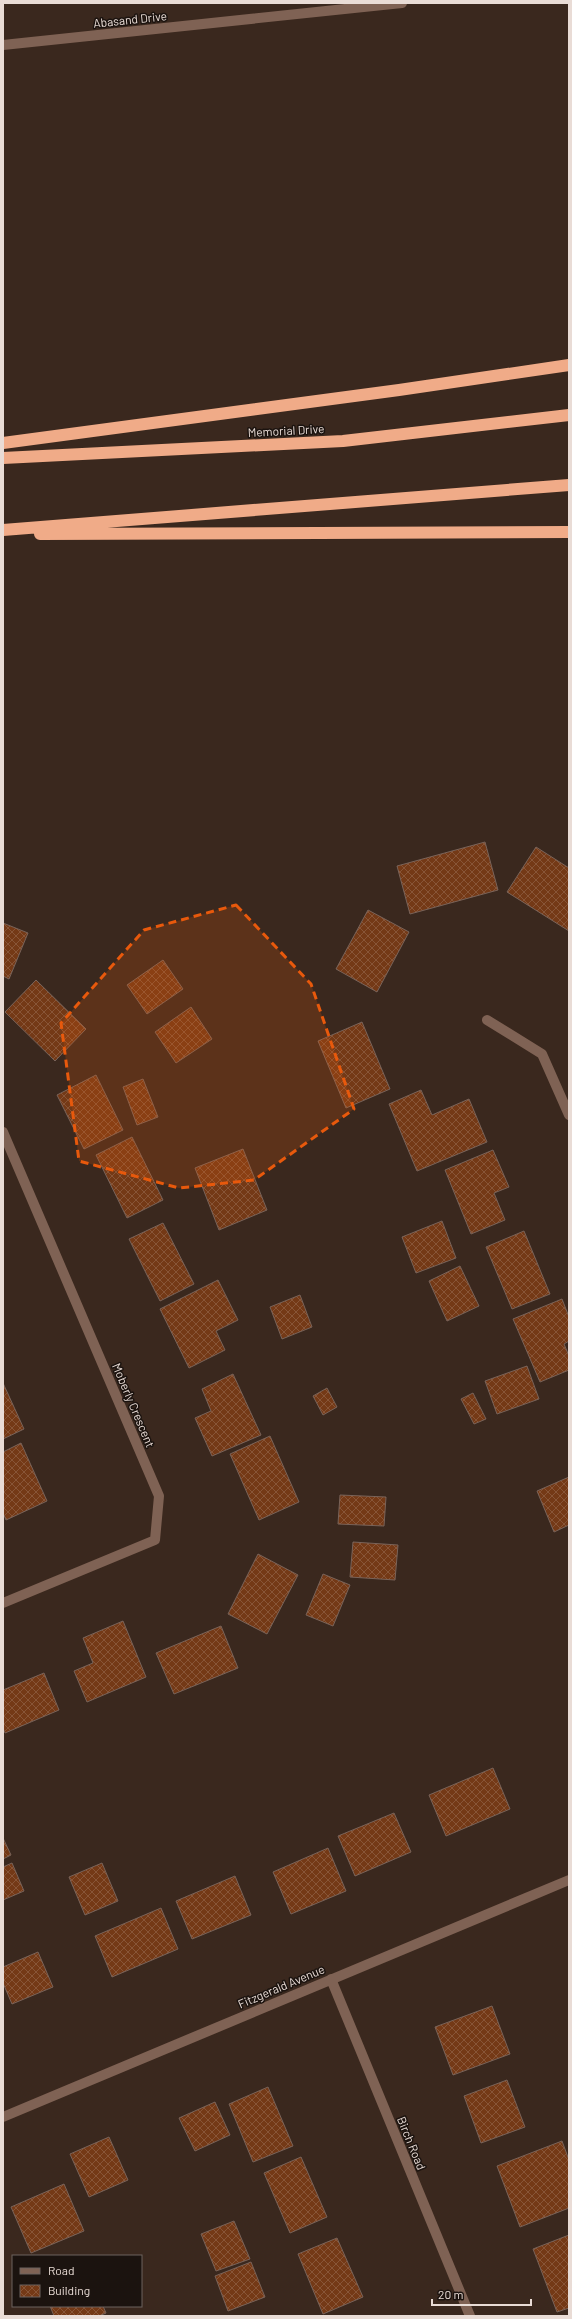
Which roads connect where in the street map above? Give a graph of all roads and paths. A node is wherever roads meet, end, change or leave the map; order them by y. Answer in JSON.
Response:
{"nodes":[{"id":1,"x":402,"y":3,"type":"edge"},
{"id":2,"x":3,"y":45,"type":"edge"},
{"id":3,"x":569,"y":365,"type":"edge"},
{"id":4,"x":569,"y":415,"type":"edge"},
{"id":5,"x":3,"y":443,"type":"edge"},
{"id":6,"x":3,"y":458,"type":"edge"},
{"id":7,"x":569,"y":485,"type":"edge"},
{"id":8,"x":3,"y":530,"type":"edge"},
{"id":9,"x":569,"y":532,"type":"edge"},
{"id":10,"x":3,"y":534,"type":"edge"},
{"id":11,"x":487,"y":1020,"type":"dead end"},
{"id":12,"x":569,"y":1115,"type":"edge"},
{"id":13,"x":3,"y":1132,"type":"edge"},
{"id":14,"x":3,"y":1603,"type":"edge"},
{"id":15,"x":569,"y":1880,"type":"edge"},
{"id":16,"x":331,"y":1980,"type":"junction"},
{"id":17,"x":3,"y":2117,"type":"edge"},
{"id":18,"x":470,"y":2316,"type":"edge"}],
"edges":[{"from":1,"to":2,"type":"street","name":"Abasand Drive"},
{"from":3,"to":5,"type":"highway"},
{"from":4,"to":6,"type":"highway","name":"Memorial Drive"},
{"from":7,"to":8,"type":"highway"},
{"from":9,"to":10,"type":"highway"},
{"from":11,"to":12,"type":"street"},
{"from":13,"to":14,"type":"street","name":"Moberly Crescent"},
{"from":15,"to":16,"type":"street","name":"Fitzgerald Avenue"},
{"from":16,"to":17,"type":"street","name":"Fitzgerald Avenue"},
{"from":16,"to":18,"type":"street","name":"Birch Road"}]}
